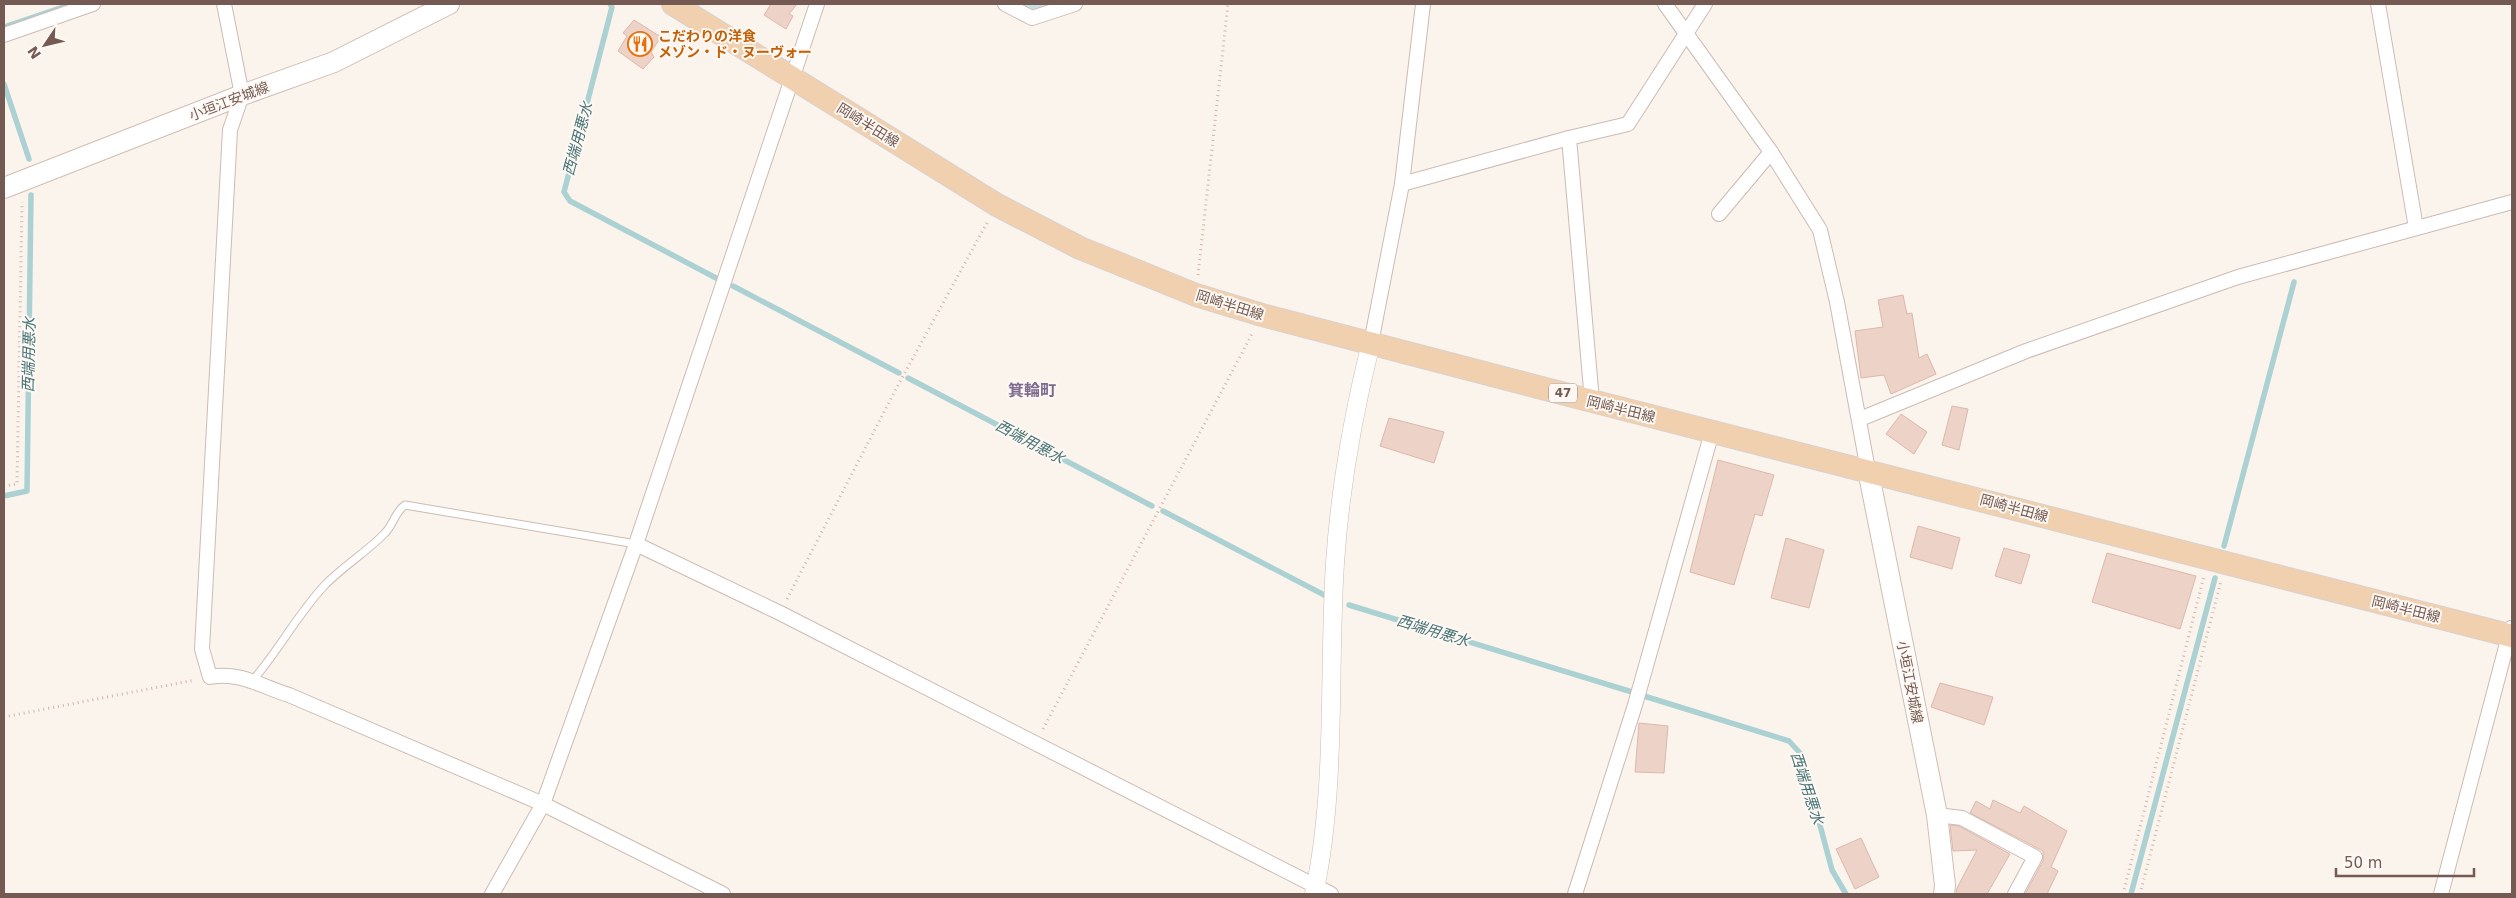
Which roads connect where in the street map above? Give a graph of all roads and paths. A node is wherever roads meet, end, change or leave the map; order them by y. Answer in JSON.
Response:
{"nodes":[{"id":1,"x":93,"y":4,"type":"edge"},
{"id":2,"x":224,"y":4,"type":"edge"},
{"id":3,"x":449,"y":4,"type":"edge"},
{"id":4,"x":674,"y":4,"type":"edge"},
{"id":5,"x":817,"y":4,"type":"edge"},
{"id":6,"x":1005,"y":4,"type":"edge"},
{"id":7,"x":1075,"y":4,"type":"edge"},
{"id":8,"x":1228,"y":4,"type":"edge"},
{"id":9,"x":1423,"y":4,"type":"edge"},
{"id":10,"x":1665,"y":4,"type":"edge"},
{"id":11,"x":1705,"y":4,"type":"edge"},
{"id":12,"x":2378,"y":4,"type":"edge"},
{"id":13,"x":1687,"y":33,"type":"junction"},
{"id":14,"x":4,"y":35,"type":"edge"},
{"id":15,"x":792,"y":79,"type":"junction"},
{"id":16,"x":242,"y":95,"type":"junction"},
{"id":17,"x":1568,"y":138,"type":"junction"},
{"id":18,"x":1771,"y":152,"type":"junction"},
{"id":19,"x":13,"y":184,"type":"edge"},
{"id":20,"x":1402,"y":184,"type":"junction"},
{"id":21,"x":2512,"y":202,"type":"edge"},
{"id":22,"x":997,"y":205,"type":"junction"},
{"id":23,"x":1719,"y":214,"type":"dead end"},
{"id":24,"x":2416,"y":228,"type":"junction"},
{"id":25,"x":1196,"y":295,"type":"junction"},
{"id":26,"x":1262,"y":315,"type":"junction"},
{"id":27,"x":1372,"y":343,"type":"junction"},
{"id":28,"x":1592,"y":401,"type":"junction"},
{"id":29,"x":1860,"y":419,"type":"junction"},
{"id":30,"x":1712,"y":432,"type":"junction"},
{"id":31,"x":1868,"y":470,"type":"junction"},
{"id":32,"x":4,"y":486,"type":"edge"},
{"id":33,"x":636,"y":544,"type":"junction"},
{"id":34,"x":2217,"y":561,"type":"junction"},
{"id":35,"x":780,"y":613,"type":"junction"},
{"id":36,"x":2511,"y":632,"type":"edge"},
{"id":37,"x":210,"y":677,"type":"junction"},
{"id":38,"x":253,"y":680,"type":"junction"},
{"id":39,"x":4,"y":717,"type":"edge"},
{"id":40,"x":1035,"y":743,"type":"junction"},
{"id":41,"x":543,"y":804,"type":"junction"},
{"id":42,"x":1937,"y":816,"type":"junction"},
{"id":43,"x":1320,"y":892,"type":"edge"},
{"id":44,"x":492,"y":894,"type":"edge"},
{"id":45,"x":722,"y":894,"type":"edge"},
{"id":46,"x":1576,"y":894,"type":"edge"},
{"id":47,"x":1944,"y":894,"type":"edge"},
{"id":48,"x":2014,"y":894,"type":"edge"},
{"id":49,"x":2123,"y":894,"type":"edge"},
{"id":50,"x":2140,"y":894,"type":"edge"},
{"id":51,"x":2441,"y":894,"type":"edge"}],
"edges":[{"from":1,"to":14,"type":"street"},
{"from":2,"to":16,"type":"street"},
{"from":3,"to":16,"type":"main road","name":"小垣江安城線"},
{"from":4,"to":15,"type":"main road","name":"岡崎半田線","number":"47"},
{"from":5,"to":15,"type":"street"},
{"from":6,"to":7,"type":"street"},
{"from":8,"to":25,"type":"path"},
{"from":9,"to":20,"type":"street"},
{"from":10,"to":13,"type":"street"},
{"from":11,"to":13,"type":"street"},
{"from":12,"to":24,"type":"street"},
{"from":13,"to":17,"type":"street"},
{"from":13,"to":18,"type":"street"},
{"from":15,"to":22,"type":"main road","name":"岡崎半田線","number":"47"},
{"from":15,"to":33,"type":"street"},
{"from":16,"to":19,"type":"main road","name":"小垣江安城線"},
{"from":16,"to":37,"type":"street"},
{"from":17,"to":20,"type":"street"},
{"from":17,"to":28,"type":"street"},
{"from":18,"to":23,"type":"street"},
{"from":18,"to":29,"type":"street"},
{"from":19,"to":32,"type":"path"},
{"from":20,"to":27,"type":"street"},
{"from":21,"to":24,"type":"street"},
{"from":22,"to":25,"type":"main road","name":"岡崎半田線","number":"47"},
{"from":22,"to":35,"type":"path"},
{"from":24,"to":29,"type":"street"},
{"from":25,"to":26,"type":"main road","name":"岡崎半田線","number":"47"},
{"from":26,"to":27,"type":"main road","name":"岡崎半田線","number":"47"},
{"from":26,"to":40,"type":"path"},
{"from":27,"to":28,"type":"main road","name":"岡崎半田線","number":"47"},
{"from":27,"to":43,"type":"street"},
{"from":28,"to":30,"type":"main road","name":"岡崎半田線","number":"47"},
{"from":29,"to":31,"type":"street"},
{"from":30,"to":31,"type":"main road","name":"岡崎半田線","number":"47"},
{"from":30,"to":46,"type":"street"},
{"from":31,"to":34,"type":"main road","name":"岡崎半田線","number":"47"},
{"from":31,"to":42,"type":"main road","name":"小垣江安城線"},
{"from":33,"to":35,"type":"street"},
{"from":33,"to":38,"type":"lane"},
{"from":33,"to":41,"type":"street"},
{"from":34,"to":36,"type":"main road","name":"岡崎半田線","number":"47"},
{"from":34,"to":49,"type":"path"},
{"from":34,"to":50,"type":"path"},
{"from":35,"to":40,"type":"street"},
{"from":36,"to":51,"type":"street"},
{"from":37,"to":38,"type":"street"},
{"from":37,"to":39,"type":"path"},
{"from":38,"to":41,"type":"street"},
{"from":40,"to":43,"type":"street"},
{"from":41,"to":44,"type":"street"},
{"from":41,"to":45,"type":"street"},
{"from":42,"to":47,"type":"main road","name":"小垣江安城線"},
{"from":42,"to":48,"type":"street"}]}
